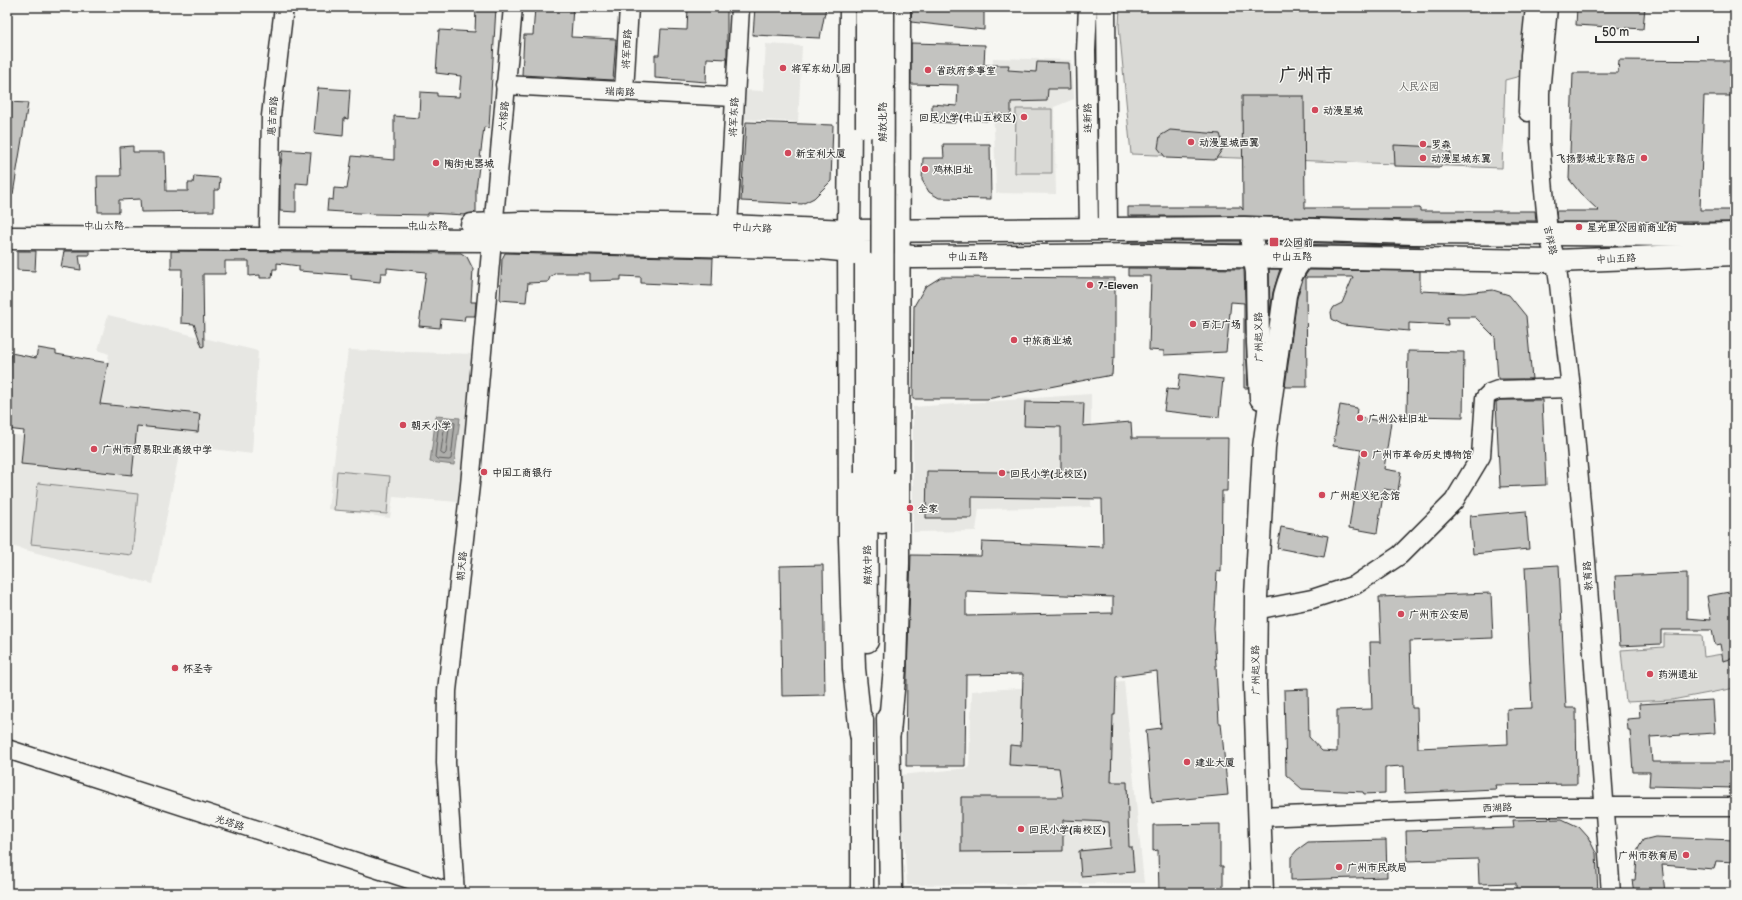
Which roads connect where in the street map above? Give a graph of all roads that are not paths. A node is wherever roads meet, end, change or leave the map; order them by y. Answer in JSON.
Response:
{"nodes":[{"id":1,"x":284,"y":7,"type":"edge"},
{"id":2,"x":513,"y":7,"type":"edge"},
{"id":3,"x":629,"y":7,"type":"edge"},
{"id":4,"x":740,"y":7,"type":"edge"},
{"id":5,"x":851,"y":7,"type":"edge"},
{"id":6,"x":867,"y":7,"type":"edge"},
{"id":7,"x":883,"y":7,"type":"edge"},
{"id":8,"x":899,"y":7,"type":"edge"},
{"id":9,"x":1088,"y":7,"type":"edge"},
{"id":10,"x":1106,"y":7,"type":"edge"},
{"id":11,"x":1535,"y":7,"type":"edge"},
{"id":12,"x":1548,"y":7,"type":"edge"},
{"id":13,"x":506,"y":85,"type":"junction"},
{"id":14,"x":624,"y":91,"type":"junction"},
{"id":15,"x":734,"y":97,"type":"junction"},
{"id":16,"x":7,"y":224,"type":"edge"},
{"id":17,"x":269,"y":226,"type":"junction"},
{"id":18,"x":728,"y":226,"type":"junction"},
{"id":19,"x":1098,"y":228,"type":"junction"},
{"id":20,"x":1244,"y":228,"type":"junction"},
{"id":21,"x":493,"y":232,"type":"junction"},
{"id":22,"x":1542,"y":234,"type":"junction"},
{"id":23,"x":1735,"y":234,"type":"edge"},
{"id":24,"x":869,"y":237,"type":"junction"},
{"id":25,"x":7,"y":238,"type":"edge"},
{"id":26,"x":1735,"y":254,"type":"edge"},
{"id":27,"x":898,"y":256,"type":"junction"},
{"id":28,"x":1255,"y":256,"type":"junction"},
{"id":29,"x":1305,"y":256,"type":"junction"},
{"id":30,"x":1556,"y":261,"type":"junction"},
{"id":31,"x":1571,"y":388,"type":"junction"},
{"id":32,"x":1264,"y":447,"type":"junction"},
{"id":33,"x":874,"y":473,"type":"junction"},
{"id":34,"x":1255,"y":610,"type":"junction"},
{"id":35,"x":861,"y":734,"type":"junction"},
{"id":36,"x":889,"y":734,"type":"junction"},
{"id":37,"x":7,"y":749,"type":"edge"},
{"id":38,"x":1604,"y":806,"type":"junction"},
{"id":39,"x":1735,"y":807,"type":"edge"},
{"id":40,"x":1260,"y":817,"type":"junction"},
{"id":41,"x":454,"y":893,"type":"edge"},
{"id":42,"x":862,"y":893,"type":"edge"},
{"id":43,"x":892,"y":893,"type":"edge"},
{"id":44,"x":1262,"y":893,"type":"edge"},
{"id":45,"x":1611,"y":893,"type":"edge"}],
"edges":[{"from":1,"to":17,"type":"street","name":"惠吉西路"},
{"from":2,"to":13,"type":"street","name":"六榕路"},
{"from":3,"to":14,"type":"street","name":"将军西路"},
{"from":4,"to":15,"type":"street","name":"将军东路"},
{"from":5,"to":24,"type":"main road"},
{"from":6,"to":24,"type":"main road","name":"解放北路","bridge":true},
{"from":7,"to":24,"type":"main road","name":"解放北路","bridge":true},
{"from":8,"to":24,"type":"main road"},
{"from":9,"to":19,"type":"street","name":"连新路"},
{"from":10,"to":19,"type":"street","name":"连新路"},
{"from":11,"to":22,"type":"street","name":"吉祥路"},
{"from":12,"to":22,"type":"street","name":"吉祥路"},
{"from":13,"to":14,"type":"street","name":"瑞南路"},
{"from":13,"to":21,"type":"street","name":"六榕路"},
{"from":14,"to":15,"type":"street","name":"瑞南路"},
{"from":15,"to":18,"type":"street","name":"将军东路"},
{"from":16,"to":17,"type":"main road","name":"中山六路"},
{"from":17,"to":21,"type":"main road","name":"中山六路"},
{"from":18,"to":21,"type":"main road","name":"中山六路"},
{"from":18,"to":24,"type":"main road","name":"中山六路"},
{"from":19,"to":20,"type":"main road"},
{"from":19,"to":24,"type":"main road"},
{"from":20,"to":22,"type":"main road"},
{"from":20,"to":28,"type":"main road","name":"广州起义路"},
{"from":21,"to":24,"type":"main road","name":"中山六路"},
{"from":21,"to":25,"type":"main road","name":"中山六路"},
{"from":21,"to":41,"type":"street","name":"朝天路"},
{"from":22,"to":23,"type":"main road"},
{"from":22,"to":30,"type":"street","name":"吉祥路"},
{"from":24,"to":27,"type":"main road","name":"中山五路"},
{"from":24,"to":27,"type":"main road"},
{"from":24,"to":33,"type":"main road","name":"解放中路","bridge":true},
{"from":24,"to":35,"type":"main road"},
{"from":26,"to":30,"type":"main road","name":"中山五路"},
{"from":27,"to":28,"type":"main road","name":"中山五路"},
{"from":27,"to":36,"type":"main road"},
{"from":28,"to":29,"type":"main road","name":"中山五路"},
{"from":28,"to":32,"type":"main road","name":"广州起义路"},
{"from":29,"to":30,"type":"main road","name":"中山五路"},
{"from":29,"to":32,"type":"main road","name":"广州起义路"},
{"from":30,"to":31,"type":"street","name":"教育路"},
{"from":31,"to":34,"type":"street"},
{"from":31,"to":38,"type":"street","name":"教育路"},
{"from":32,"to":34,"type":"main road","name":"广州起义路"},
{"from":33,"to":35,"type":"main road","name":"解放中路"},
{"from":33,"to":36,"type":"main road","name":"解放中路"},
{"from":34,"to":40,"type":"main road","name":"广州起义路"},
{"from":35,"to":42,"type":"main road","name":"解放中路"},
{"from":36,"to":43,"type":"main road","name":"解放中路"},
{"from":37,"to":41,"type":"street","name":"光塔路"},
{"from":38,"to":39,"type":"street","name":"西湖路"},
{"from":38,"to":40,"type":"street","name":"西湖路"},
{"from":38,"to":45,"type":"street","name":"教育路"},
{"from":40,"to":44,"type":"main road","name":"广州起义路"}]}
